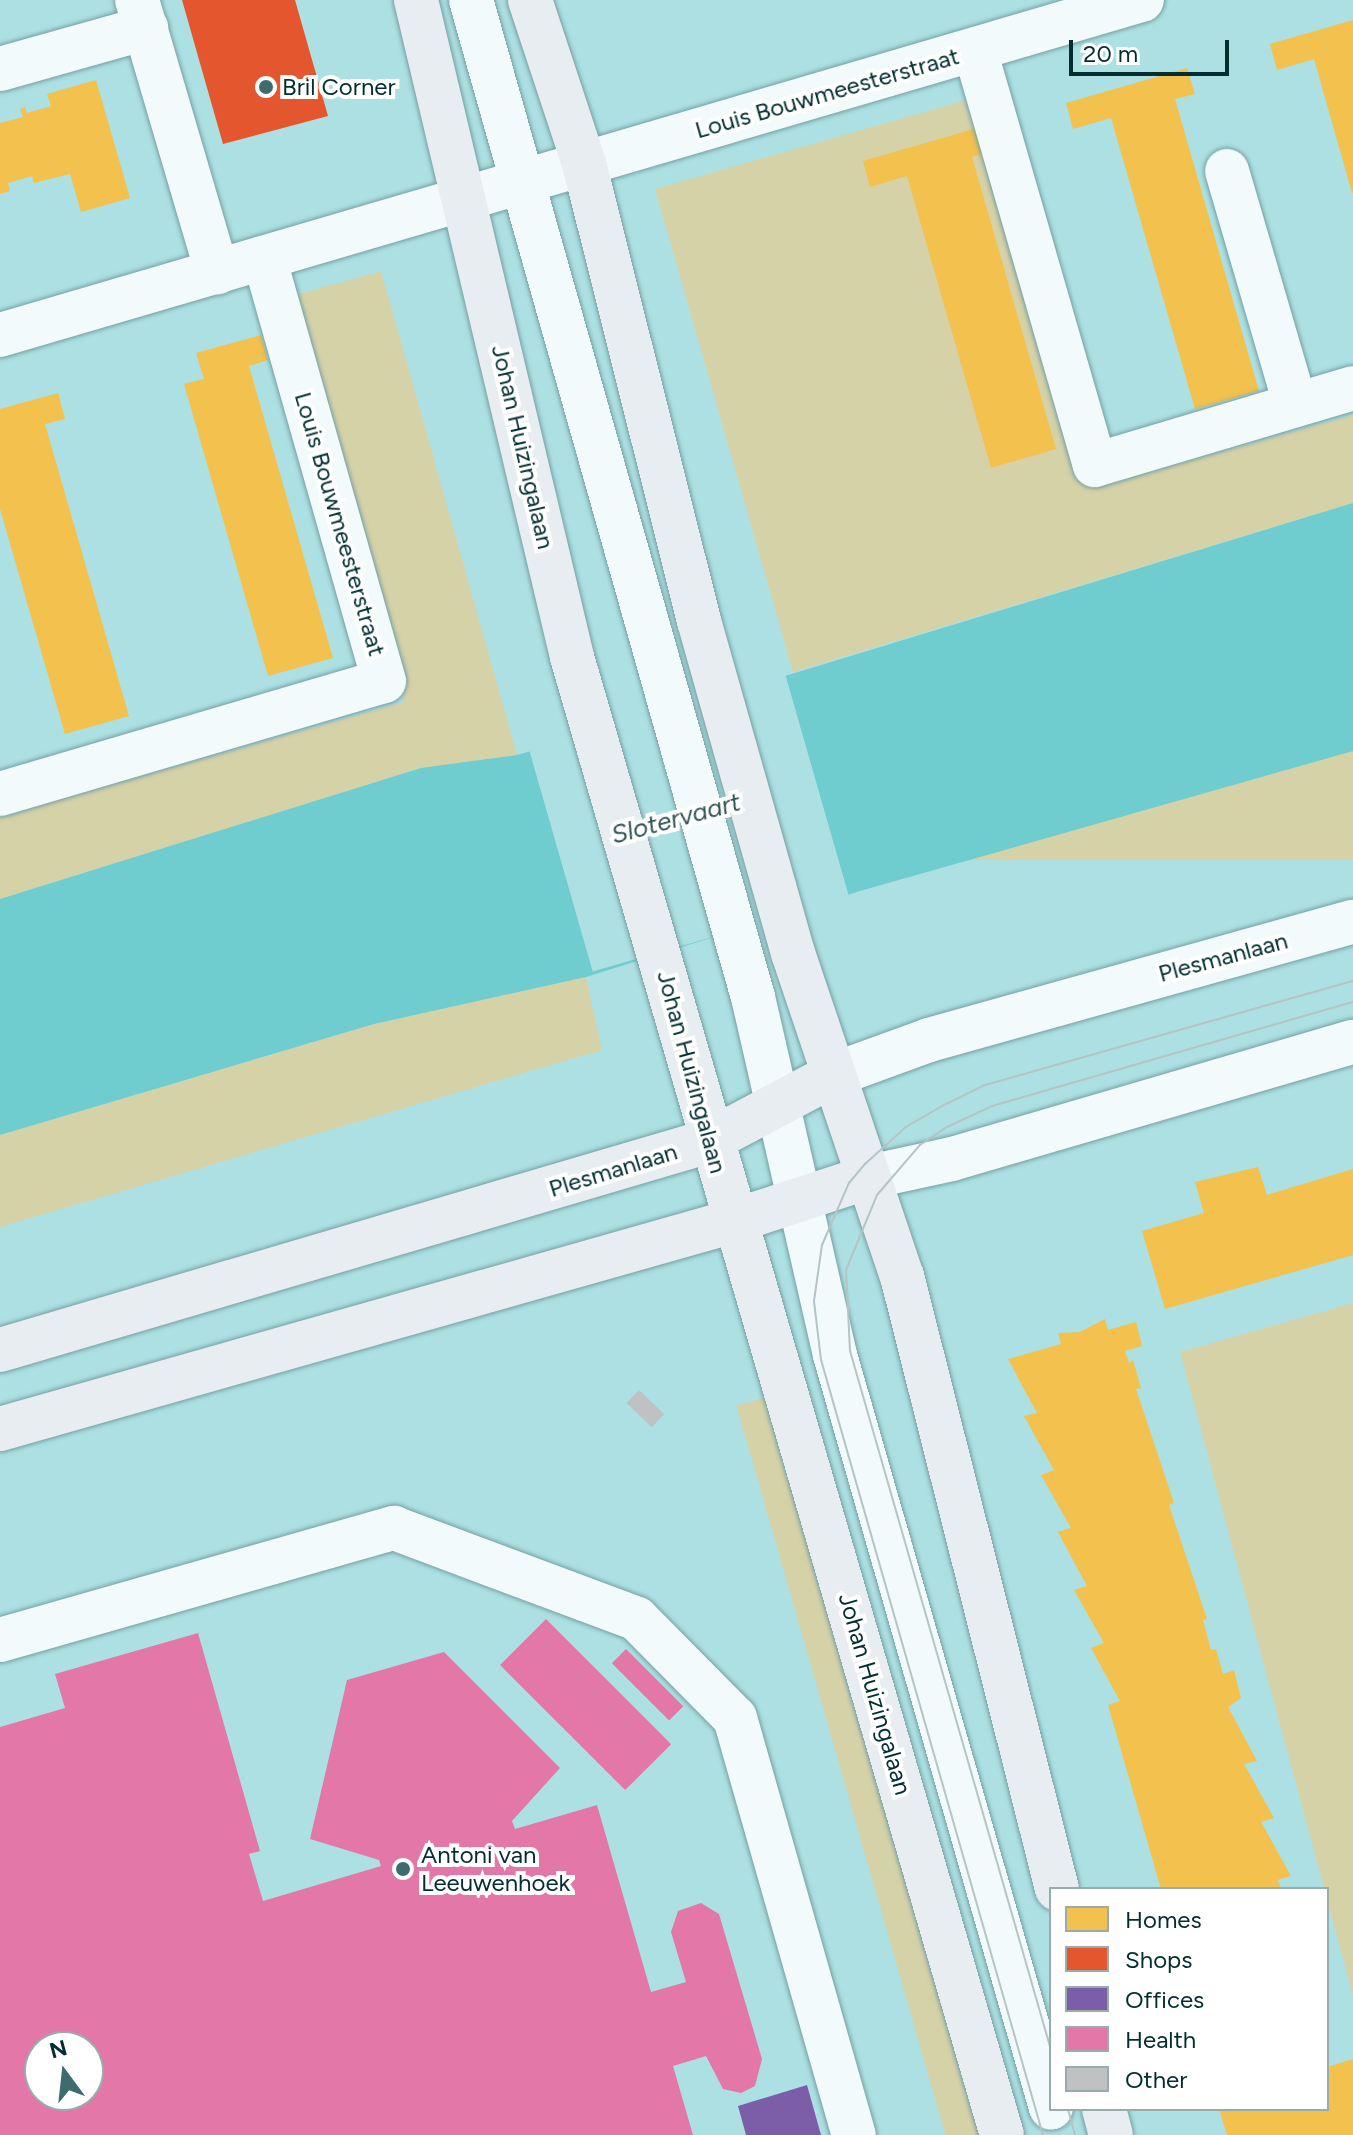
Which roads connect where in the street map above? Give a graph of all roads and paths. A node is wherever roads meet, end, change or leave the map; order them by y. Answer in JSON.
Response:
{"nodes":[{"id":1,"x":416,"y":0,"type":"edge"},
{"id":2,"x":471,"y":0,"type":"edge"},
{"id":3,"x":530,"y":0,"type":"edge"},
{"id":4,"x":1142,"y":0,"type":"edge"},
{"id":5,"x":142,"y":14,"type":"edge"},
{"id":6,"x":975,"y":50,"type":"junction"},
{"id":7,"x":0,"y":69,"type":"edge"},
{"id":8,"x":584,"y":163,"type":"junction"},
{"id":9,"x":1227,"y":171,"type":"dead end"},
{"id":10,"x":523,"y":181,"type":"junction"},
{"id":11,"x":465,"y":199,"type":"junction"},
{"id":12,"x":264,"y":258,"type":"junction"},
{"id":13,"x":217,"y":272,"type":"junction"},
{"id":14,"x":0,"y":335,"type":"edge"},
{"id":15,"x":1353,"y":388,"type":"edge"},
{"id":16,"x":1295,"y":404,"type":"junction"},
{"id":17,"x":0,"y":794,"type":"edge"},
{"id":18,"x":1353,"y":922,"type":"edge"},
{"id":19,"x":1353,"y":1042,"type":"edge"},
{"id":20,"x":833,"y":1075,"type":"junction"},
{"id":21,"x":781,"y":1103,"type":"junction"},
{"id":22,"x":709,"y":1141,"type":"junction"},
{"id":23,"x":869,"y":1177,"type":"junction"},
{"id":24,"x":802,"y":1197,"type":"junction"},
{"id":25,"x":734,"y":1221,"type":"junction"},
{"id":26,"x":0,"y":1350,"type":"edge"},
{"id":27,"x":0,"y":1429,"type":"edge"},
{"id":28,"x":0,"y":1640,"type":"edge"},
{"id":29,"x":1056,"y":1887,"type":"edge"},
{"id":30,"x":1049,"y":2101,"type":"edge"},
{"id":31,"x":1052,"y":2111,"type":"edge"},
{"id":32,"x":1105,"y":2111,"type":"edge"},
{"id":33,"x":854,"y":2135,"type":"edge"},
{"id":34,"x":1002,"y":2135,"type":"edge"},
{"id":35,"x":1059,"y":2135,"type":"edge"},
{"id":36,"x":1111,"y":2135,"type":"edge"}],
"edges":[{"from":1,"to":11,"type":"main road","name":"Johan Huizingalaan"},
{"from":2,"to":10,"type":"street"},
{"from":3,"to":8,"type":"main road"},
{"from":4,"to":6,"type":"street","name":"Louis Bouwmeesterstraat"},
{"from":5,"to":7,"type":"street"},
{"from":5,"to":13,"type":"street"},
{"from":6,"to":8,"type":"street","name":"Louis Bouwmeesterstraat"},
{"from":6,"to":16,"type":"street","name":"Louis Bouwmeesterstraat"},
{"from":8,"to":10,"type":"street","name":"Louis Bouwmeesterstraat"},
{"from":8,"to":20,"type":"main road"},
{"from":9,"to":16,"type":"street"},
{"from":10,"to":11,"type":"street","name":"Louis Bouwmeesterstraat"},
{"from":10,"to":21,"type":"street"},
{"from":11,"to":12,"type":"street","name":"Louis Bouwmeesterstraat"},
{"from":11,"to":22,"type":"main road","name":"Johan Huizingalaan"},
{"from":12,"to":13,"type":"street","name":"Louis Bouwmeesterstraat"},
{"from":12,"to":17,"type":"street","name":"Louis Bouwmeesterstraat"},
{"from":13,"to":14,"type":"street","name":"Louis Bouwmeesterstraat"},
{"from":15,"to":16,"type":"street","name":"Louis Bouwmeesterstraat"},
{"from":18,"to":20,"type":"street","name":"Plesmanlaan"},
{"from":19,"to":23,"type":"street"},
{"from":20,"to":21,"type":"main road","name":"Plesmanlaan"},
{"from":20,"to":23,"type":"main road"},
{"from":21,"to":22,"type":"main road","name":"Plesmanlaan"},
{"from":21,"to":24,"type":"street"},
{"from":22,"to":25,"type":"main road","name":"Johan Huizingalaan"},
{"from":22,"to":26,"type":"main road","name":"Plesmanlaan"},
{"from":23,"to":24,"type":"main road"},
{"from":23,"to":29,"type":"main road"},
{"from":24,"to":25,"type":"main road"},
{"from":24,"to":30,"type":"street"},
{"from":25,"to":27,"type":"main road"},
{"from":25,"to":34,"type":"main road","name":"Johan Huizingalaan"},
{"from":28,"to":33,"type":"street"},
{"from":31,"to":35,"type":"street"},
{"from":32,"to":36,"type":"main road"}]}
